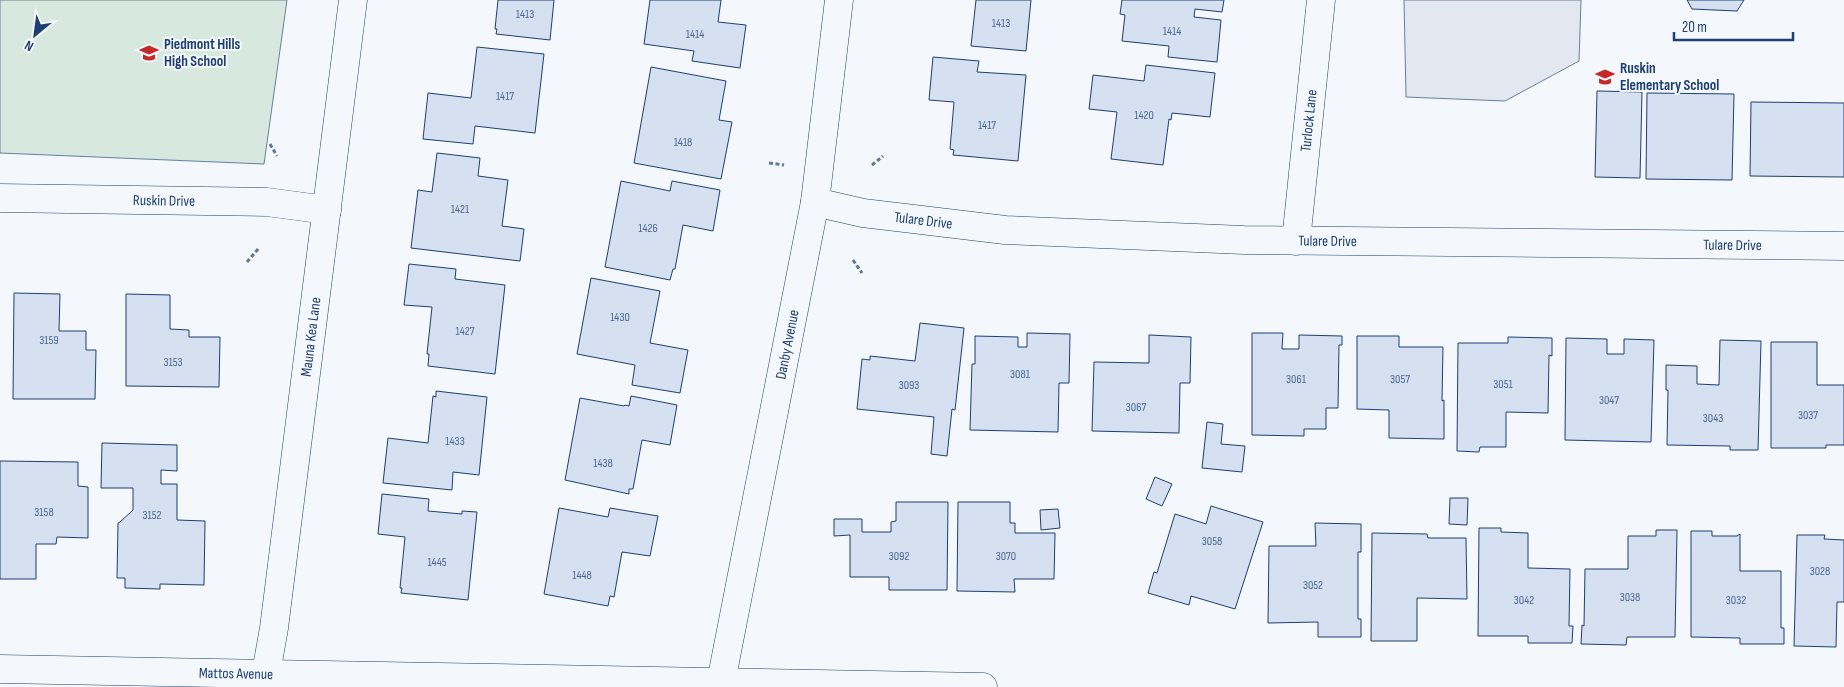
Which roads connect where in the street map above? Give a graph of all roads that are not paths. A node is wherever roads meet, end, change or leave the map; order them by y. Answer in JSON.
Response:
{"nodes":[{"id":1,"x":353,"y":0,"type":"edge"},
{"id":2,"x":839,"y":0,"type":"edge"},
{"id":3,"x":1321,"y":0,"type":"edge"},
{"id":4,"x":0,"y":198,"type":"edge"},
{"id":5,"x":814,"y":202,"type":"junction"},
{"id":6,"x":327,"y":210,"type":"junction"},
{"id":7,"x":1296,"y":241,"type":"junction"},
{"id":8,"x":1844,"y":246,"type":"edge"},
{"id":9,"x":0,"y":669,"type":"edge"},
{"id":10,"x":266,"y":673,"type":"junction"},
{"id":11,"x":720,"y":685,"type":"edge"},
{"id":12,"x":983,"y":687,"type":"edge"}],
"edges":[{"from":1,"to":6,"type":"street","name":"Mauna Kea Lane"},
{"from":2,"to":5,"type":"street","name":"Danby Avenue"},
{"from":3,"to":7,"type":"street","name":"Turlock Lane"},
{"from":4,"to":6,"type":"street","name":"Ruskin Drive"},
{"from":5,"to":7,"type":"street","name":"Tulare Drive"},
{"from":5,"to":11,"type":"street","name":"Danby Avenue"},
{"from":6,"to":10,"type":"street","name":"Mauna Kea Lane"},
{"from":7,"to":8,"type":"street","name":"Tulare Drive"},
{"from":9,"to":10,"type":"street","name":"Mattos Avenue"},
{"from":10,"to":11,"type":"street","name":"Mattos Avenue"},
{"from":11,"to":12,"type":"street","name":"Mattos Avenue"}]}
